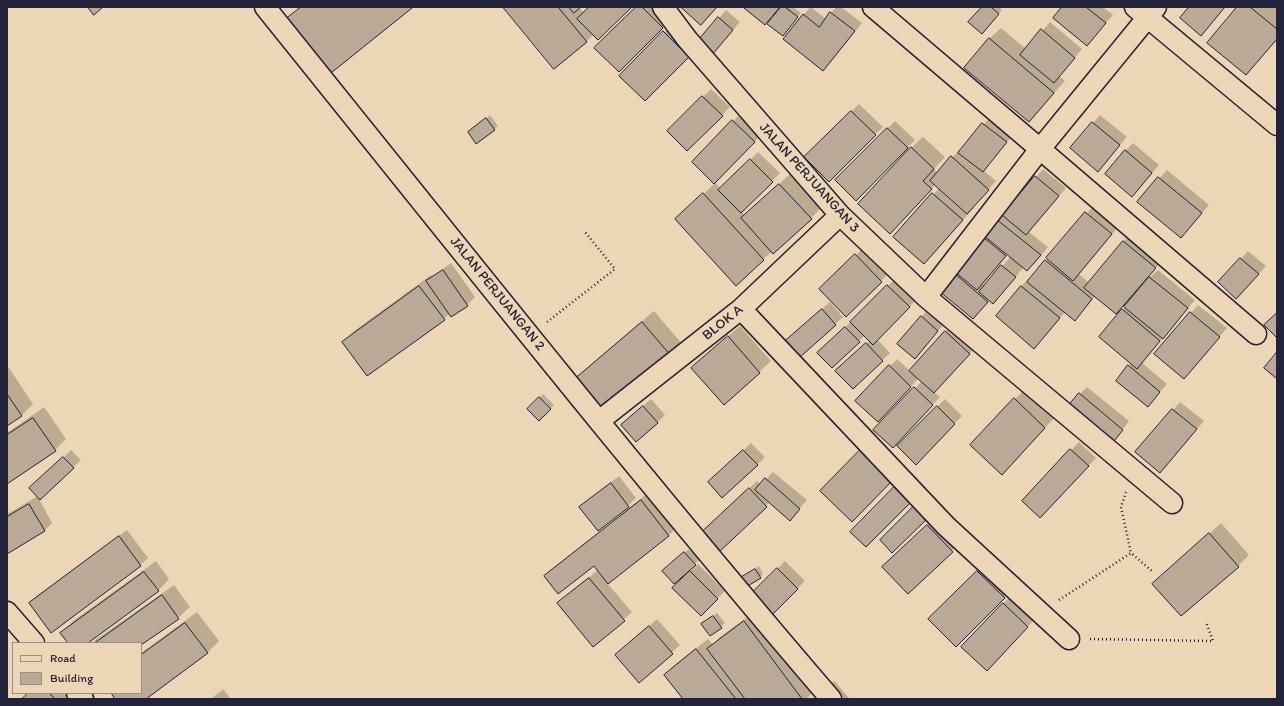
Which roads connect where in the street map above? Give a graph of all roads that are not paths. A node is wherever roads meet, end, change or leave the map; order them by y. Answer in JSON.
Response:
{"nodes":[{"id":1,"x":265,"y":7,"type":"edge"},
{"id":2,"x":663,"y":7,"type":"edge"},
{"id":3,"x":874,"y":7,"type":"edge"},
{"id":4,"x":1146,"y":10,"type":"edge"},
{"id":5,"x":1277,"y":125,"type":"edge"},
{"id":6,"x":1040,"y":149,"type":"junction"},
{"id":7,"x":840,"y":215,"type":"junction"},
{"id":8,"x":926,"y":297,"type":"junction"},
{"id":9,"x":741,"y":309,"type":"junction"},
{"id":10,"x":1256,"y":334,"type":"dead end"},
{"id":11,"x":599,"y":421,"type":"junction"},
{"id":12,"x":1172,"y":503,"type":"dead end"},
{"id":13,"x":7,"y":612,"type":"edge"},
{"id":14,"x":1069,"y":639,"type":"road end"},
{"id":15,"x":33,"y":642,"type":"edge"},
{"id":16,"x":831,"y":699,"type":"edge"}],
"edges":[{"from":1,"to":11,"type":"street","name":"JALAN PERJUANGAN 2"},
{"from":2,"to":7,"type":"street","name":"JALAN PERJUANGAN 3"},
{"from":3,"to":6,"type":"street"},
{"from":4,"to":5,"type":"street"},
{"from":4,"to":6,"type":"street"},
{"from":6,"to":8,"type":"street"},
{"from":6,"to":10,"type":"street"},
{"from":7,"to":8,"type":"street","name":"JALAN PERJUANGAN 3"},
{"from":7,"to":9,"type":"street","name":"BLOK A"},
{"from":8,"to":12,"type":"street","name":"JALAN PERJUANGAN 3"},
{"from":9,"to":11,"type":"street","name":"BLOK A"},
{"from":9,"to":14,"type":"street"},
{"from":11,"to":16,"type":"street","name":"JALAN PERJUANGAN 2"},
{"from":13,"to":15,"type":"street"}]}
